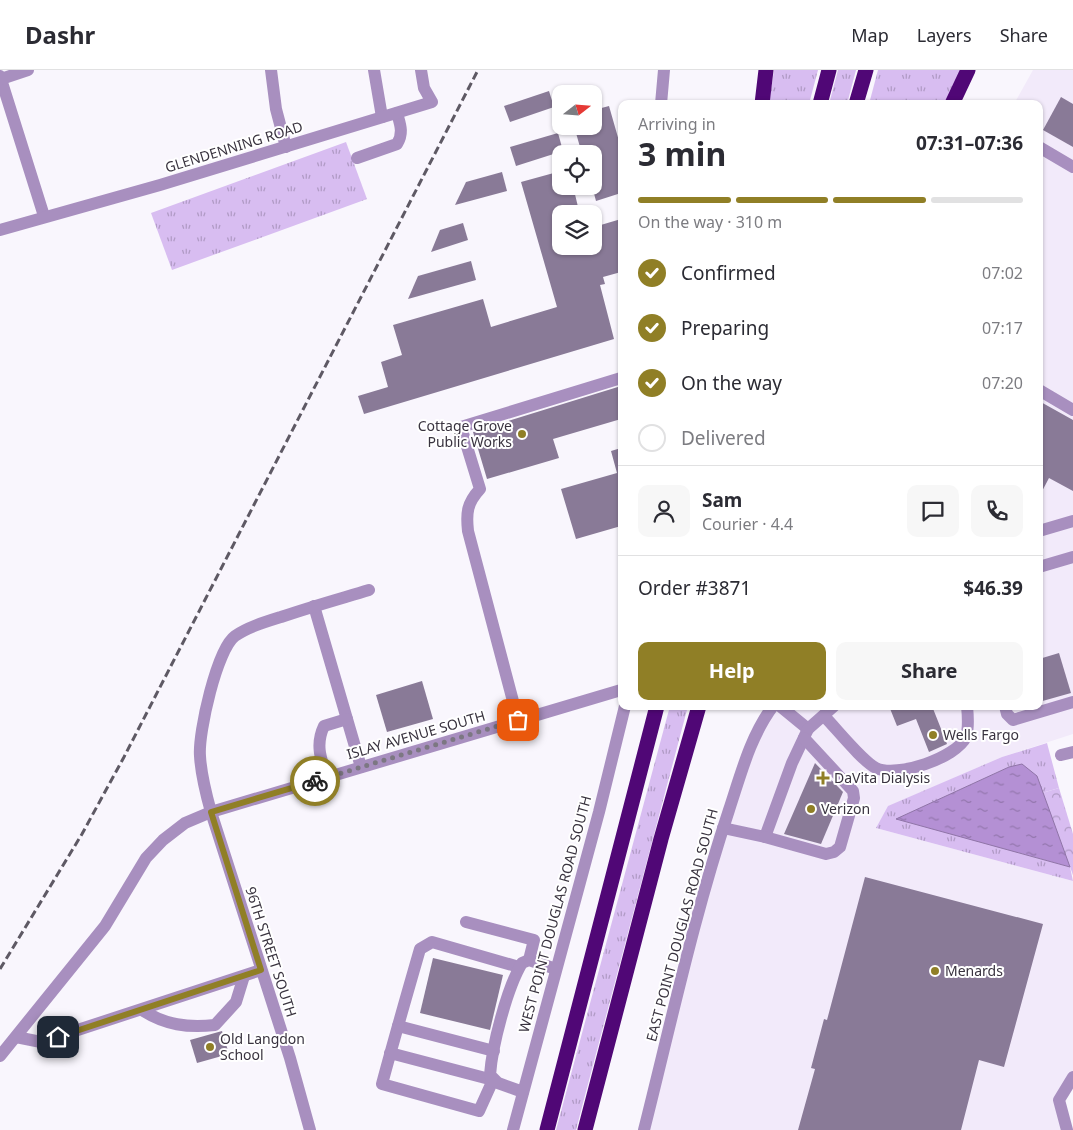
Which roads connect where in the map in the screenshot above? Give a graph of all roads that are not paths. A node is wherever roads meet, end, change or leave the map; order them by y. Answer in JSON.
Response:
{"nodes":[{"id":1,"x":28,"y":70,"type":"edge"},
{"id":2,"x":271,"y":70,"type":"edge"},
{"id":3,"x":374,"y":70,"type":"edge"},
{"id":4,"x":421,"y":70,"type":"edge"},
{"id":5,"x":664,"y":70,"type":"edge"},
{"id":6,"x":766,"y":70,"type":"edge"},
{"id":7,"x":829,"y":70,"type":"edge"},
{"id":8,"x":866,"y":70,"type":"edge"},
{"id":9,"x":968,"y":70,"type":"edge"},
{"id":10,"x":0,"y":77,"type":"edge"},
{"id":11,"x":661,"y":100,"type":"edge"},
{"id":12,"x":762,"y":100,"type":"edge"},
{"id":13,"x":821,"y":100,"type":"edge"},
{"id":14,"x":857,"y":100,"type":"edge"},
{"id":15,"x":954,"y":100,"type":"edge"},
{"id":16,"x":397,"y":113,"type":"junction"},
{"id":17,"x":382,"y":117,"type":"junction"},
{"id":18,"x":286,"y":147,"type":"junction"},
{"id":19,"x":1043,"y":149,"type":"edge"},
{"id":20,"x":357,"y":158,"type":"dead end"},
{"id":21,"x":1073,"y":166,"type":"edge"},
{"id":22,"x":44,"y":216,"type":"junction"},
{"id":23,"x":0,"y":230,"type":"edge"},
{"id":24,"x":618,"y":379,"type":"edge"},
{"id":25,"x":1043,"y":392,"type":"edge"},
{"id":26,"x":1073,"y":410,"type":"edge"},
{"id":27,"x":1073,"y":521,"type":"edge"},
{"id":28,"x":1043,"y":530,"type":"edge"},
{"id":29,"x":1073,"y":557,"type":"edge"},
{"id":30,"x":1043,"y":565,"type":"edge"},
{"id":31,"x":369,"y":590,"type":"dead end"},
{"id":32,"x":314,"y":606,"type":"junction"},
{"id":33,"x":618,"y":691,"type":"edge"},
{"id":34,"x":1073,"y":702,"type":"edge"},
{"id":35,"x":624,"y":710,"type":"edge"},
{"id":36,"x":656,"y":710,"type":"edge"},
{"id":37,"x":699,"y":710,"type":"edge"},
{"id":38,"x":771,"y":710,"type":"edge"},
{"id":39,"x":784,"y":710,"type":"edge"},
{"id":40,"x":830,"y":710,"type":"edge"},
{"id":41,"x":967,"y":710,"type":"edge"},
{"id":42,"x":1006,"y":710,"type":"edge"},
{"id":43,"x":824,"y":716,"type":"junction"},
{"id":44,"x":347,"y":719,"type":"junction"},
{"id":45,"x":518,"y":720,"type":"junction"},
{"id":46,"x":806,"y":734,"type":"junction"},
{"id":47,"x":361,"y":767,"type":"junction"},
{"id":48,"x":327,"y":777,"type":"junction"},
{"id":49,"x":211,"y":812,"type":"junction"},
{"id":50,"x":723,"y":828,"type":"junction"},
{"id":51,"x":764,"y":837,"type":"junction"},
{"id":52,"x":466,"y":922,"type":"dead end"},
{"id":53,"x":524,"y":964,"type":"junction"},
{"id":54,"x":556,"y":969,"type":"junction"},
{"id":55,"x":261,"y":970,"type":"junction"},
{"id":56,"x":244,"y":976,"type":"junction"},
{"id":57,"x":142,"y":1010,"type":"junction"},
{"id":58,"x":398,"y":1026,"type":"junction"},
{"id":59,"x":16,"y":1037,"type":"junction"},
{"id":60,"x":494,"y":1051,"type":"junction"},
{"id":61,"x":390,"y":1053,"type":"junction"},
{"id":62,"x":0,"y":1056,"type":"edge"},
{"id":63,"x":1073,"y":1076,"type":"edge"},
{"id":64,"x":493,"y":1080,"type":"junction"},
{"id":65,"x":523,"y":1092,"type":"junction"},
{"id":66,"x":310,"y":1130,"type":"edge"},
{"id":67,"x":513,"y":1130,"type":"edge"},
{"id":68,"x":547,"y":1130,"type":"edge"},
{"id":69,"x":585,"y":1130,"type":"edge"},
{"id":70,"x":644,"y":1130,"type":"edge"},
{"id":71,"x":1067,"y":1130,"type":"edge"}],
"edges":[{"from":1,"to":10,"type":"street"},
{"from":2,"to":18,"type":"street"},
{"from":3,"to":17,"type":"street"},
{"from":4,"to":16,"type":"street","name":"GLENDENNING ROAD"},
{"from":5,"to":11,"type":"street"},
{"from":6,"to":12,"type":"highway"},
{"from":7,"to":13,"type":"highway"},
{"from":8,"to":14,"type":"highway"},
{"from":9,"to":15,"type":"highway"},
{"from":10,"to":22,"type":"street"},
{"from":16,"to":17,"type":"street","name":"GLENDENNING ROAD"},
{"from":16,"to":20,"type":"street"},
{"from":17,"to":18,"type":"street","name":"GLENDENNING ROAD"},
{"from":18,"to":22,"type":"street","name":"GLENDENNING ROAD"},
{"from":19,"to":21,"type":"street"},
{"from":22,"to":23,"type":"street","name":"GLENDENNING ROAD"},
{"from":24,"to":45,"type":"street"},
{"from":25,"to":26,"type":"street"},
{"from":27,"to":28,"type":"street"},
{"from":29,"to":30,"type":"street"},
{"from":31,"to":32,"type":"street"},
{"from":32,"to":44,"type":"street"},
{"from":32,"to":49,"type":"street","name":"96TH STREET SOUTH"},
{"from":33,"to":45,"type":"street","name":"ISLAY AVENUE SOUTH"},
{"from":34,"to":42,"type":"street"},
{"from":35,"to":54,"type":"street","name":"WEST POINT DOUGLAS ROAD SOUTH"},
{"from":36,"to":68,"type":"highway"},
{"from":37,"to":69,"type":"highway"},
{"from":38,"to":50,"type":"street","name":"EAST POINT DOUGLAS ROAD SOUTH"},
{"from":39,"to":46,"type":"street"},
{"from":40,"to":43,"type":"street"},
{"from":41,"to":43,"type":"street"},
{"from":43,"to":46,"type":"street"},
{"from":44,"to":47,"type":"street"},
{"from":44,"to":48,"type":"street"},
{"from":45,"to":47,"type":"street","name":"ISLAY AVENUE SOUTH"},
{"from":46,"to":51,"type":"street"},
{"from":46,"to":51,"type":"street"},
{"from":47,"to":48,"type":"street","name":"ISLAY AVENUE SOUTH"},
{"from":48,"to":49,"type":"street","name":"ISLAY AVENUE SOUTH"},
{"from":49,"to":55,"type":"street","name":"96TH STREET SOUTH"},
{"from":49,"to":59,"type":"street","name":"ISLAY AVENUE SOUTH"},
{"from":50,"to":51,"type":"street"},
{"from":50,"to":70,"type":"street","name":"EAST POINT DOUGLAS ROAD SOUTH"},
{"from":52,"to":53,"type":"street"},
{"from":53,"to":54,"type":"street"},
{"from":53,"to":58,"type":"street"},
{"from":53,"to":60,"type":"street"},
{"from":54,"to":65,"type":"street","name":"WEST POINT DOUGLAS ROAD SOUTH"},
{"from":55,"to":56,"type":"street"},
{"from":55,"to":66,"type":"street","name":"96TH STREET SOUTH"},
{"from":56,"to":57,"type":"street"},
{"from":56,"to":57,"type":"street"},
{"from":57,"to":59,"type":"street"},
{"from":58,"to":60,"type":"street"},
{"from":58,"to":61,"type":"street"},
{"from":59,"to":62,"type":"street","name":"ISLAY AVENUE SOUTH"},
{"from":60,"to":64,"type":"street"},
{"from":61,"to":64,"type":"street"},
{"from":61,"to":64,"type":"street"},
{"from":63,"to":71,"type":"street"},
{"from":64,"to":65,"type":"street"},
{"from":65,"to":67,"type":"street","name":"WEST POINT DOUGLAS ROAD SOUTH"}]}
